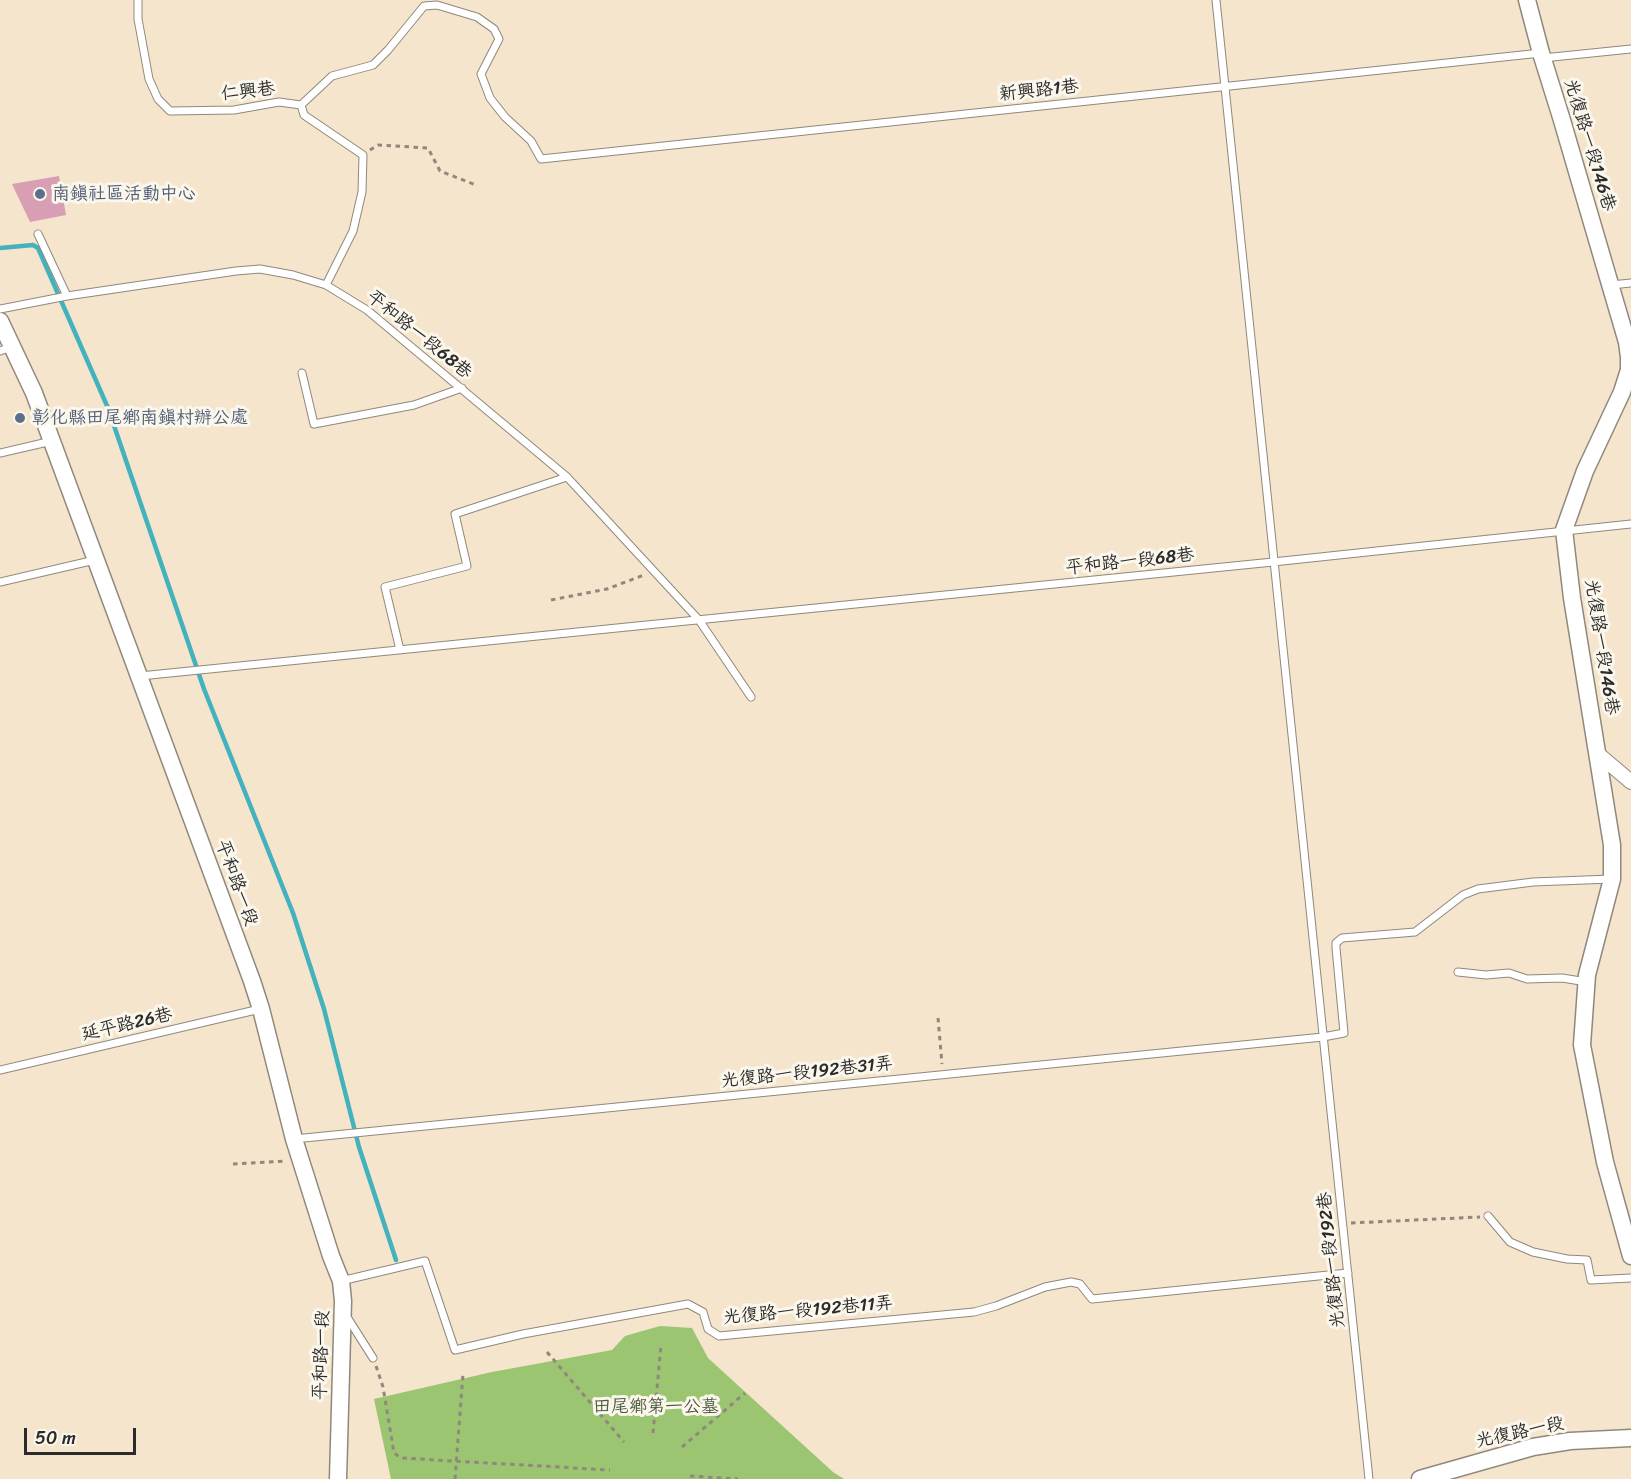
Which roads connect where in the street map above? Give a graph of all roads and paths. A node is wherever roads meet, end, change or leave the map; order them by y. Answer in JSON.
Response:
{"nodes":[{"id":1,"x":138,"y":0,"type":"edge"},
{"id":2,"x":1216,"y":0,"type":"edge"},
{"id":3,"x":1527,"y":0,"type":"edge"},
{"id":4,"x":1631,"y":49,"type":"edge"},
{"id":5,"x":1542,"y":56,"type":"junction"},
{"id":6,"x":1224,"y":87,"type":"junction"},
{"id":7,"x":301,"y":105,"type":"junction"},
{"id":8,"x":363,"y":154,"type":"junction"},
{"id":9,"x":476,"y":185,"type":"dead end"},
{"id":10,"x":38,"y":234,"type":"dead end"},
{"id":11,"x":1631,"y":283,"type":"edge"},
{"id":12,"x":326,"y":285,"type":"junction"},
{"id":13,"x":1611,"y":285,"type":"junction"},
{"id":14,"x":68,"y":296,"type":"junction"},
{"id":15,"x":0,"y":309,"type":"edge"},
{"id":16,"x":0,"y":321,"type":"edge"},
{"id":17,"x":6,"y":349,"type":"edge"},
{"id":18,"x":302,"y":373,"type":"dead end"},
{"id":19,"x":462,"y":388,"type":"junction"},
{"id":20,"x":52,"y":441,"type":"junction"},
{"id":21,"x":0,"y":453,"type":"edge"},
{"id":22,"x":567,"y":477,"type":"junction"},
{"id":23,"x":1631,"y":524,"type":"edge"},
{"id":24,"x":1564,"y":530,"type":"junction"},
{"id":25,"x":95,"y":560,"type":"junction"},
{"id":26,"x":1273,"y":562,"type":"junction"},
{"id":27,"x":654,"y":572,"type":"junction"},
{"id":28,"x":0,"y":582,"type":"edge"},
{"id":29,"x":550,"y":600,"type":"dead end"},
{"id":30,"x":699,"y":620,"type":"junction"},
{"id":31,"x":400,"y":650,"type":"junction"},
{"id":32,"x":137,"y":676,"type":"junction"},
{"id":33,"x":751,"y":696,"type":"dead end"},
{"id":34,"x":1598,"y":754,"type":"junction"},
{"id":35,"x":1631,"y":782,"type":"edge"},
{"id":36,"x":1612,"y":879,"type":"junction"},
{"id":37,"x":1458,"y":972,"type":"dead end"},
{"id":38,"x":1587,"y":982,"type":"junction"},
{"id":39,"x":261,"y":1009,"type":"junction"},
{"id":40,"x":938,"y":1018,"type":"dead end"},
{"id":41,"x":1323,"y":1037,"type":"junction"},
{"id":42,"x":0,"y":1070,"type":"edge"},
{"id":43,"x":943,"y":1075,"type":"junction"},
{"id":44,"x":294,"y":1139,"type":"junction"},
{"id":45,"x":300,"y":1160,"type":"junction"},
{"id":46,"x":233,"y":1164,"type":"dead end"},
{"id":47,"x":1488,"y":1216,"type":"joint"},
{"id":48,"x":1344,"y":1223,"type":"junction"},
{"id":49,"x":1631,"y":1256,"type":"edge"},
{"id":50,"x":1348,"y":1273,"type":"junction"},
{"id":51,"x":1631,"y":1278,"type":"edge"},
{"id":52,"x":341,"y":1281,"type":"junction"},
{"id":53,"x":343,"y":1310,"type":"junction"},
{"id":54,"x":661,"y":1345,"type":"dead end"},
{"id":55,"x":547,"y":1352,"type":"dead end"},
{"id":56,"x":373,"y":1358,"type":"joint"},
{"id":57,"x":463,"y":1374,"type":"dead end"},
{"id":58,"x":745,"y":1393,"type":"dead end"},
{"id":59,"x":653,"y":1432,"type":"dead end"},
{"id":60,"x":1631,"y":1438,"type":"edge"},
{"id":61,"x":624,"y":1442,"type":"dead end"},
{"id":62,"x":682,"y":1447,"type":"dead end"},
{"id":63,"x":457,"y":1462,"type":"junction"},
{"id":64,"x":610,"y":1470,"type":"dead end"},
{"id":65,"x":690,"y":1476,"type":"dead end"},
{"id":66,"x":338,"y":1479,"type":"edge"},
{"id":67,"x":455,"y":1479,"type":"edge"},
{"id":68,"x":738,"y":1479,"type":"edge"},
{"id":69,"x":1369,"y":1479,"type":"edge"},
{"id":70,"x":1420,"y":1479,"type":"edge"}],
"edges":[{"from":1,"to":7,"type":"lane","name":"仁興巷"},
{"from":2,"to":6,"type":"lane","name":"光復路一段192巷"},
{"from":3,"to":5,"type":"street","name":"光復路一段146巷"},
{"from":4,"to":5,"type":"lane","name":"新興路1巷"},
{"from":5,"to":6,"type":"lane","name":"新興路1巷"},
{"from":5,"to":13,"type":"street","name":"光復路一段146巷"},
{"from":6,"to":7,"type":"lane","name":"新興路1巷"},
{"from":6,"to":26,"type":"lane","name":"光復路一段192巷"},
{"from":7,"to":8,"type":"lane","name":"仁興巷"},
{"from":8,"to":9,"type":"path"},
{"from":8,"to":12,"type":"lane"},
{"from":10,"to":14,"type":"lane"},
{"from":11,"to":13,"type":"lane"},
{"from":12,"to":14,"type":"lane","name":"平和路一段68巷"},
{"from":12,"to":19,"type":"lane","name":"平和路一段68巷"},
{"from":13,"to":24,"type":"street","name":"光復路一段146巷"},
{"from":14,"to":15,"type":"lane","name":"平和路一段68巷"},
{"from":16,"to":17,"type":"street","name":"平和路一段"},
{"from":17,"to":20,"type":"street","name":"平和路一段"},
{"from":18,"to":19,"type":"lane"},
{"from":19,"to":22,"type":"lane","name":"平和路一段68巷"},
{"from":20,"to":21,"type":"lane"},
{"from":20,"to":25,"type":"street","name":"平和路一段"},
{"from":22,"to":27,"type":"lane","name":"平和路一段68巷"},
{"from":22,"to":31,"type":"lane"},
{"from":23,"to":24,"type":"lane","name":"平和路一段68巷"},
{"from":24,"to":26,"type":"lane","name":"平和路一段68巷"},
{"from":24,"to":34,"type":"street","name":"光復路一段146巷"},
{"from":25,"to":28,"type":"lane"},
{"from":25,"to":32,"type":"street","name":"平和路一段"},
{"from":26,"to":30,"type":"lane","name":"平和路一段68巷"},
{"from":26,"to":41,"type":"lane","name":"光復路一段192巷"},
{"from":27,"to":29,"type":"path"},
{"from":27,"to":30,"type":"lane","name":"平和路一段68巷"},
{"from":30,"to":31,"type":"lane","name":"平和路一段68巷"},
{"from":30,"to":33,"type":"lane"},
{"from":31,"to":32,"type":"lane","name":"平和路一段68巷"},
{"from":32,"to":39,"type":"street","name":"平和路一段"},
{"from":34,"to":35,"type":"street"},
{"from":34,"to":36,"type":"street","name":"光復路一段146巷"},
{"from":36,"to":38,"type":"street","name":"光復路一段146巷"},
{"from":36,"to":41,"type":"lane"},
{"from":37,"to":38,"type":"lane"},
{"from":38,"to":49,"type":"street","name":"光復路一段146巷"},
{"from":39,"to":42,"type":"lane","name":"延平路26巷"},
{"from":39,"to":44,"type":"street","name":"平和路一段"},
{"from":40,"to":43,"type":"path"},
{"from":41,"to":43,"type":"lane","name":"光復路一段192巷31弄"},
{"from":41,"to":48,"type":"lane","name":"光復路一段192巷"},
{"from":43,"to":44,"type":"lane","name":"光復路一段192巷31弄"},
{"from":44,"to":45,"type":"street","name":"平和路一段"},
{"from":45,"to":46,"type":"path"},
{"from":45,"to":52,"type":"street","name":"平和路一段"},
{"from":47,"to":48,"type":"path"},
{"from":47,"to":51,"type":"lane"},
{"from":48,"to":50,"type":"lane","name":"光復路一段192巷"},
{"from":50,"to":52,"type":"lane","name":"光復路一段192巷11弄"},
{"from":50,"to":69,"type":"lane","name":"光復路一段192巷"},
{"from":52,"to":53,"type":"street","name":"平和路一段"},
{"from":53,"to":56,"type":"lane"},
{"from":53,"to":66,"type":"street","name":"平和路一段"},
{"from":54,"to":59,"type":"path"},
{"from":55,"to":61,"type":"path"},
{"from":56,"to":63,"type":"path"},
{"from":57,"to":63,"type":"path"},
{"from":58,"to":62,"type":"path"},
{"from":60,"to":70,"type":"street","name":"光復路一段"},
{"from":63,"to":64,"type":"path"},
{"from":63,"to":67,"type":"path"},
{"from":65,"to":68,"type":"path"}]}
